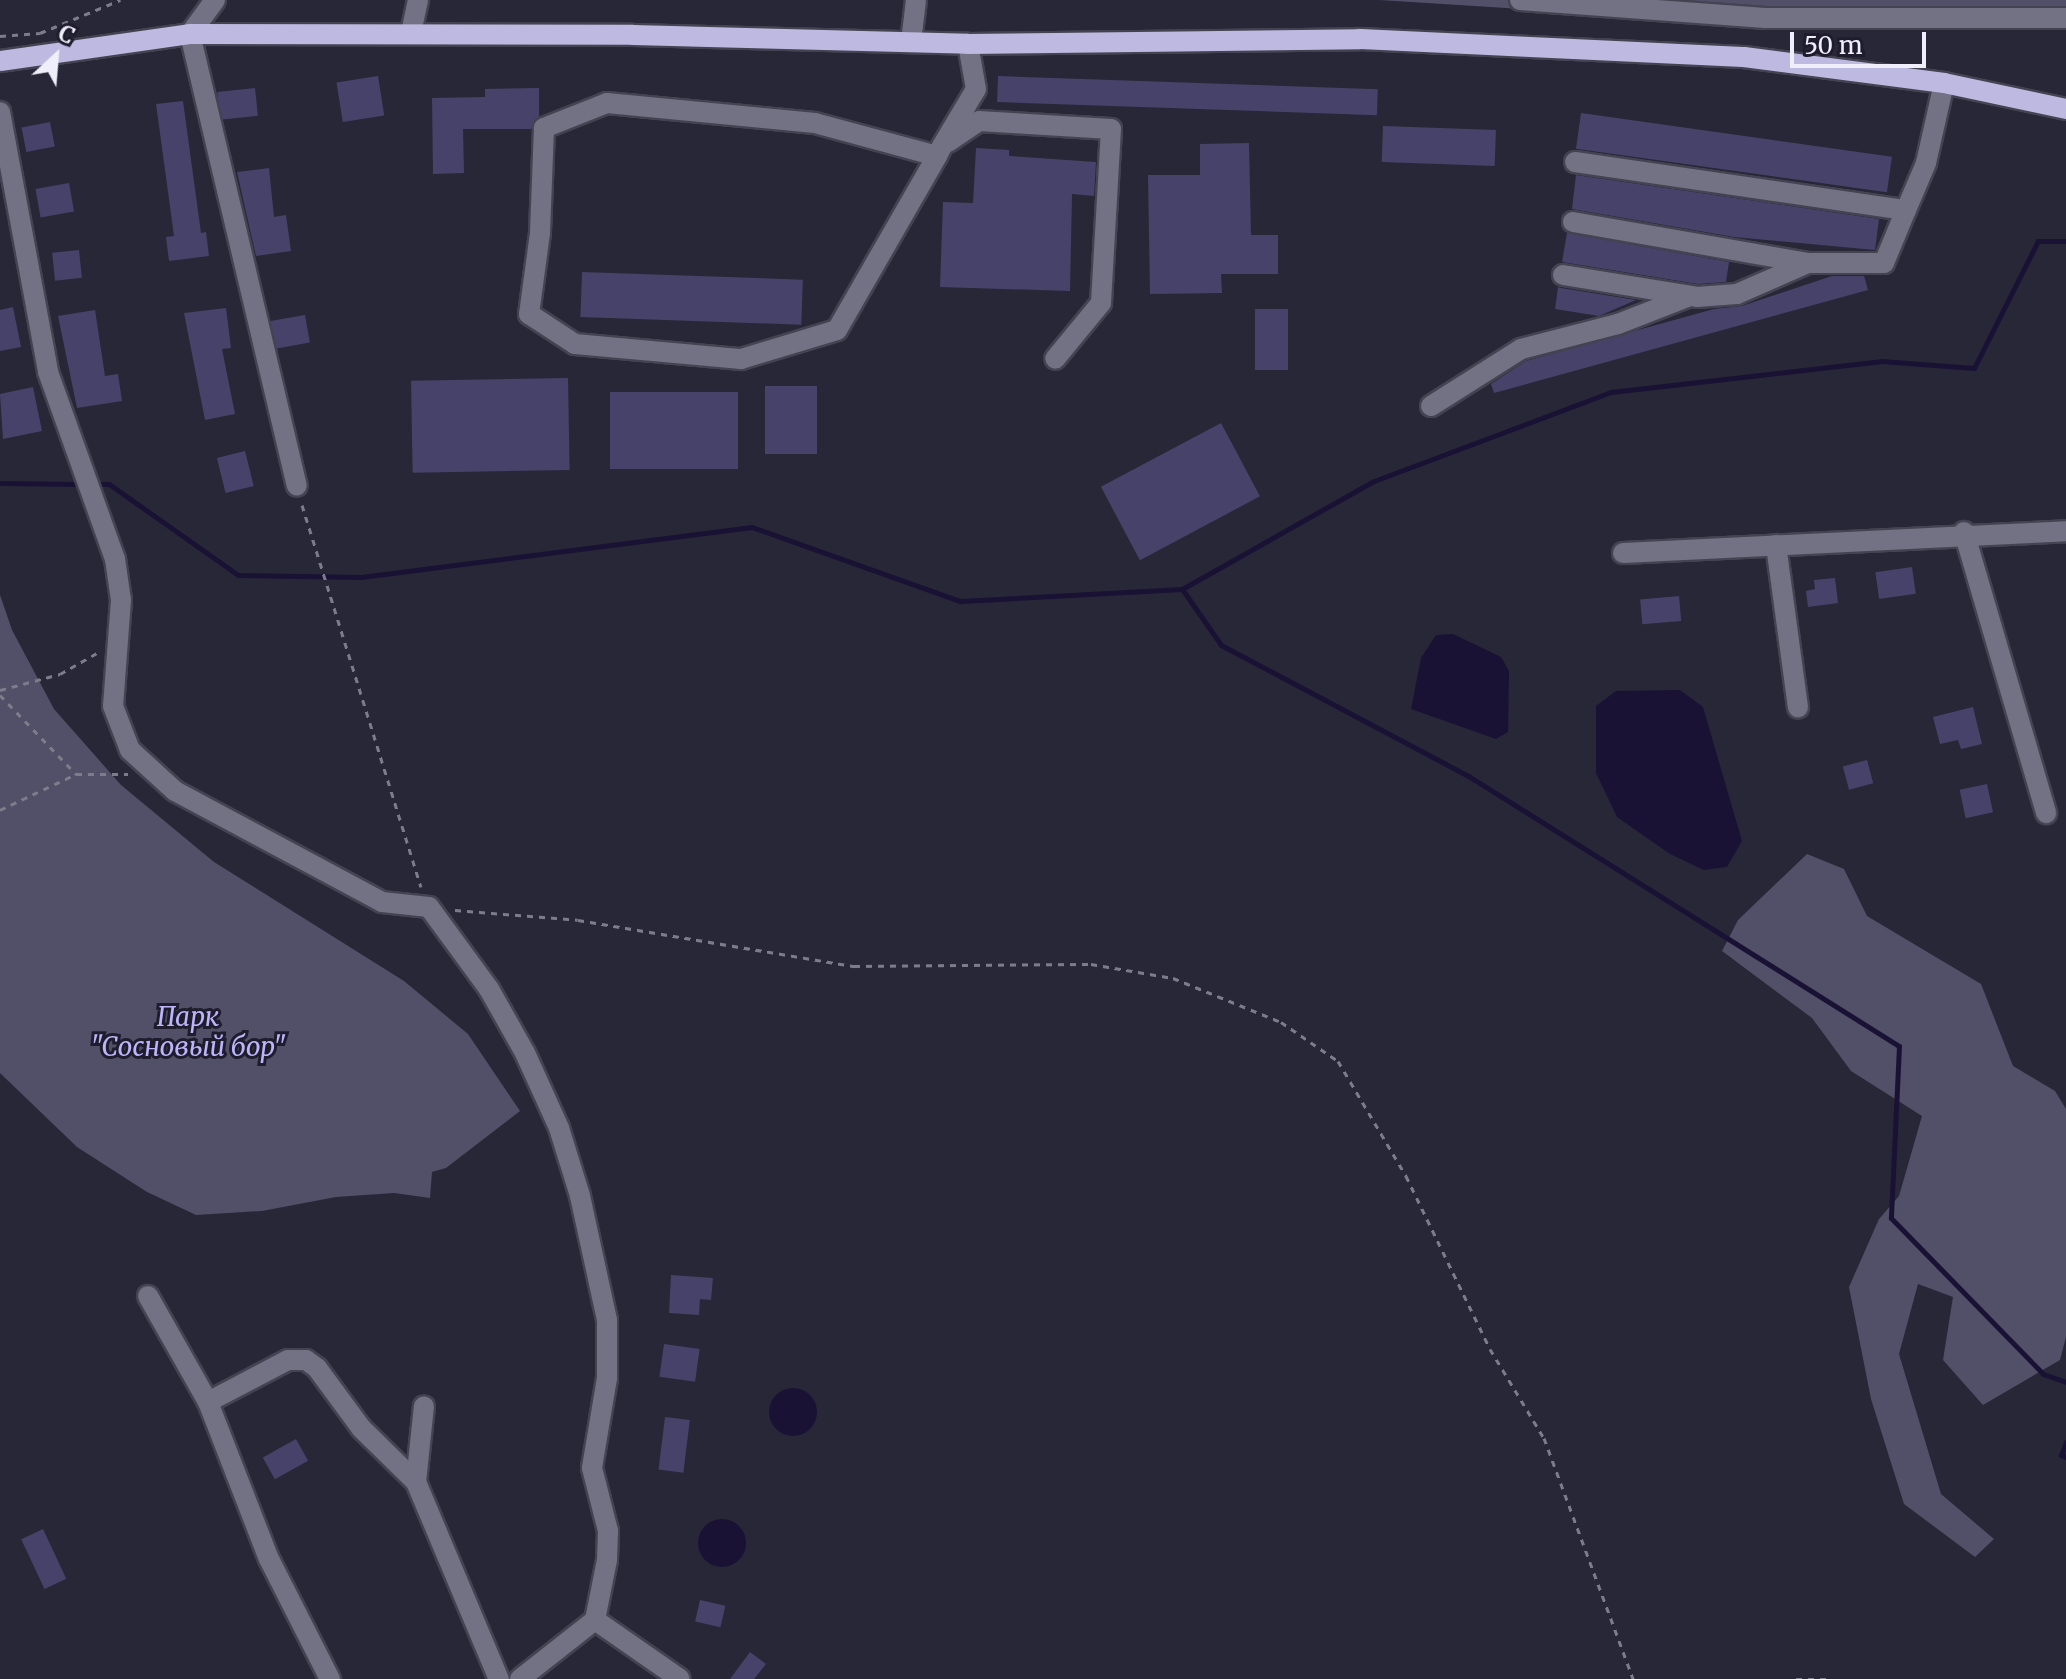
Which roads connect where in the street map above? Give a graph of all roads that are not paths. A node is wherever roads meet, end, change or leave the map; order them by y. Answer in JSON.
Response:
{"nodes":[{"id":1,"x":215,"y":0,"type":"edge"},
{"id":2,"x":418,"y":0,"type":"edge"},
{"id":3,"x":916,"y":0,"type":"edge"},
{"id":4,"x":1520,"y":0,"type":"edge"},
{"id":5,"x":2066,"y":18,"type":"edge"},
{"id":6,"x":411,"y":33,"type":"junction"},
{"id":7,"x":190,"y":34,"type":"junction"},
{"id":8,"x":911,"y":42,"type":"junction"},
{"id":9,"x":968,"y":44,"type":"junction"},
{"id":10,"x":0,"y":61,"type":"edge"},
{"id":11,"x":1944,"y":83,"type":"junction"},
{"id":12,"x":2066,"y":109,"type":"edge"},
{"id":13,"x":0,"y":112,"type":"edge"},
{"id":14,"x":940,"y":151,"type":"junction"},
{"id":15,"x":1575,"y":162,"type":"dead end"},
{"id":16,"x":1906,"y":210,"type":"junction"},
{"id":17,"x":1573,"y":222,"type":"dead end"},
{"id":18,"x":1808,"y":263,"type":"junction"},
{"id":19,"x":1563,"y":275,"type":"dead end"},
{"id":20,"x":1690,"y":296,"type":"junction"},
{"id":21,"x":1055,"y":359,"type":"dead end"},
{"id":22,"x":1431,"y":406,"type":"dead end"},
{"id":23,"x":297,"y":486,"type":"road end"},
{"id":24,"x":2066,"y":531,"type":"edge"},
{"id":25,"x":1964,"y":532,"type":"junction"},
{"id":26,"x":1776,"y":545,"type":"junction"},
{"id":27,"x":1623,"y":553,"type":"dead end"},
{"id":28,"x":1798,"y":708,"type":"dead end"},
{"id":29,"x":2046,"y":813,"type":"dead end"},
{"id":30,"x":148,"y":1296,"type":"dead end"},
{"id":31,"x":208,"y":1402,"type":"junction"},
{"id":32,"x":424,"y":1406,"type":"dead end"},
{"id":33,"x":416,"y":1482,"type":"junction"},
{"id":34,"x":595,"y":1620,"type":"junction"},
{"id":35,"x":330,"y":1679,"type":"edge"},
{"id":36,"x":499,"y":1679,"type":"edge"},
{"id":37,"x":520,"y":1679,"type":"edge"},
{"id":38,"x":680,"y":1679,"type":"edge"}],
"edges":[{"from":1,"to":7,"type":"street"},
{"from":2,"to":6,"type":"street"},
{"from":3,"to":8,"type":"street"},
{"from":4,"to":5,"type":"street"},
{"from":6,"to":7,"type":"main road"},
{"from":6,"to":8,"type":"main road"},
{"from":7,"to":10,"type":"main road"},
{"from":7,"to":23,"type":"street"},
{"from":8,"to":9,"type":"main road"},
{"from":9,"to":11,"type":"main road"},
{"from":9,"to":14,"type":"street"},
{"from":11,"to":12,"type":"main road"},
{"from":11,"to":16,"type":"street"},
{"from":13,"to":34,"type":"street"},
{"from":14,"to":14,"type":"street"},
{"from":14,"to":21,"type":"street"},
{"from":15,"to":16,"type":"street"},
{"from":16,"to":18,"type":"street"},
{"from":17,"to":18,"type":"street"},
{"from":18,"to":20,"type":"street"},
{"from":19,"to":20,"type":"street"},
{"from":20,"to":22,"type":"street"},
{"from":24,"to":25,"type":"street"},
{"from":25,"to":26,"type":"street"},
{"from":25,"to":29,"type":"street"},
{"from":26,"to":27,"type":"street"},
{"from":26,"to":28,"type":"street"},
{"from":30,"to":31,"type":"street"},
{"from":31,"to":33,"type":"street"},
{"from":31,"to":35,"type":"street"},
{"from":32,"to":33,"type":"street"},
{"from":33,"to":36,"type":"street"},
{"from":34,"to":37,"type":"street"},
{"from":34,"to":38,"type":"street"}]}
